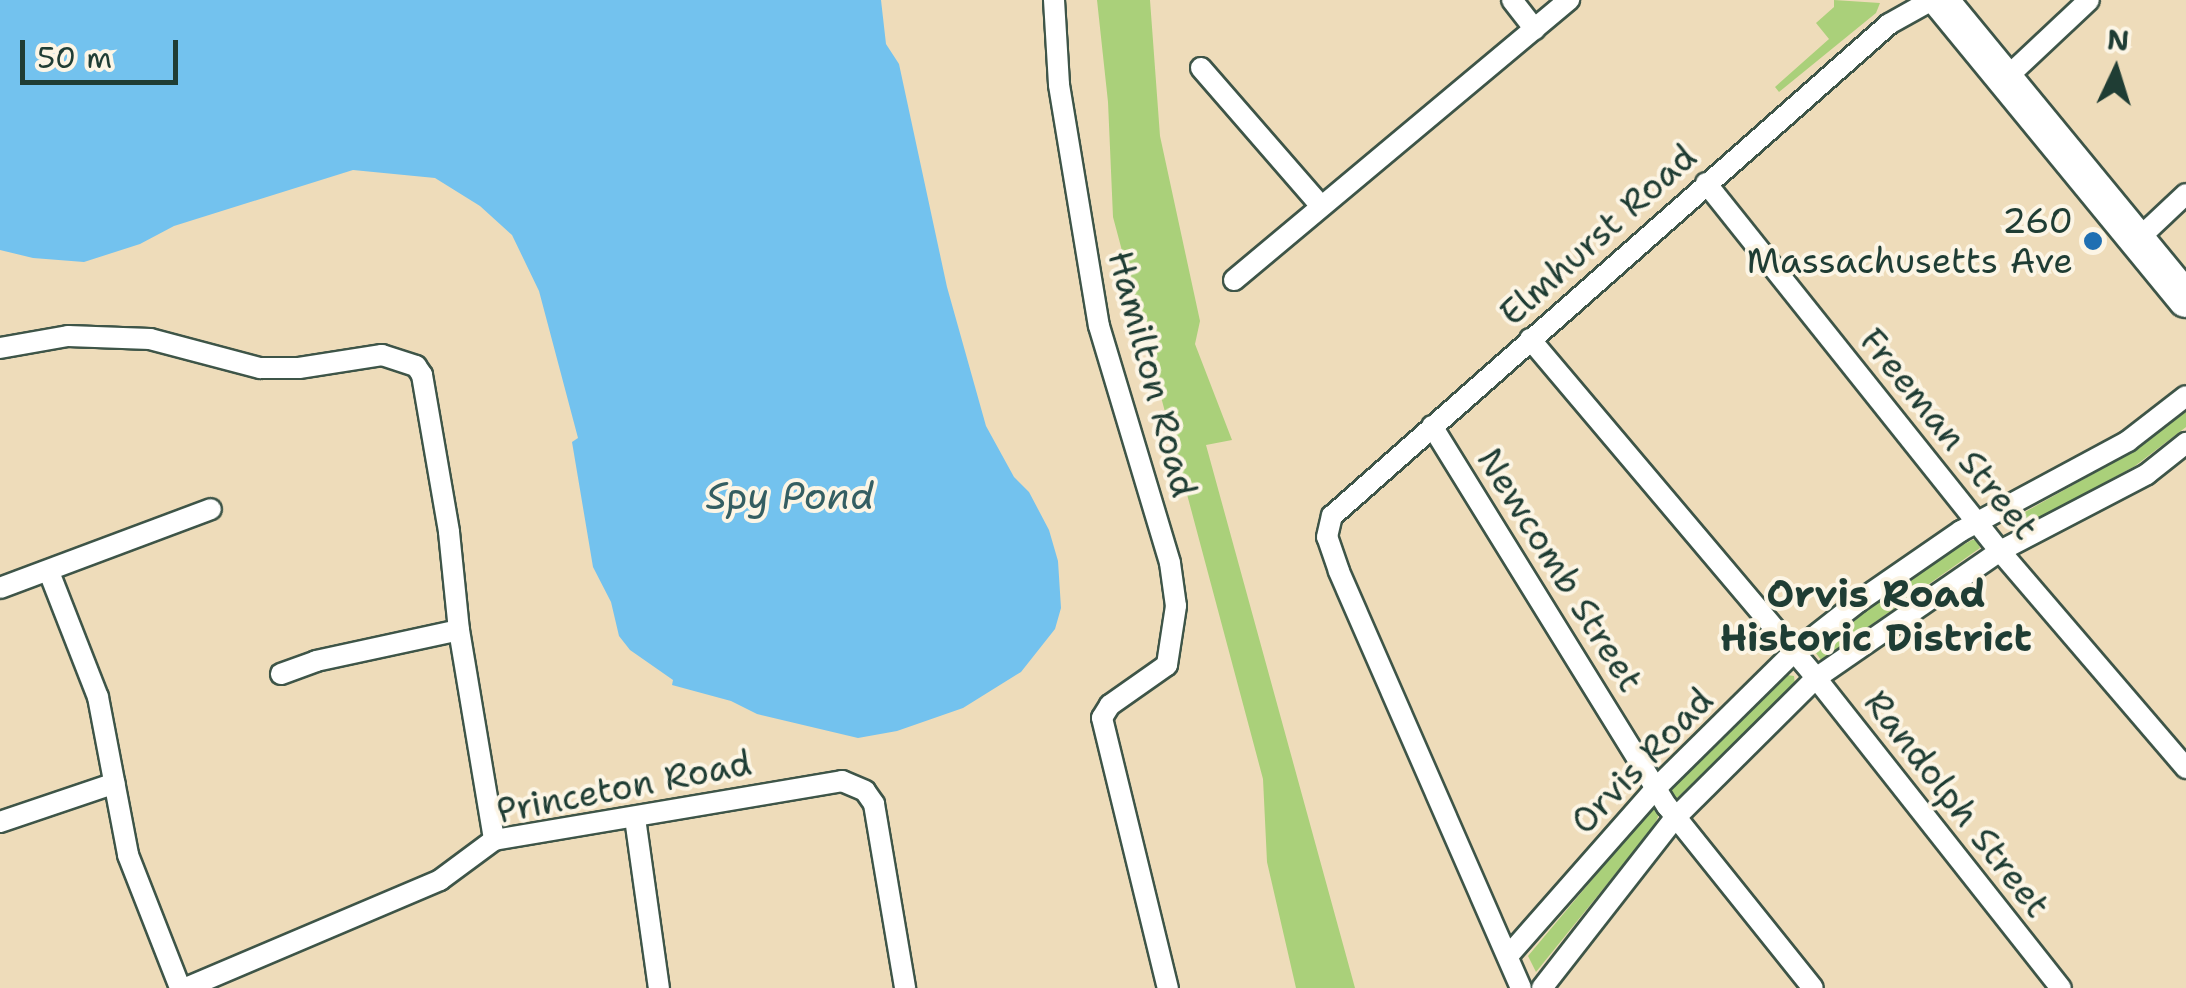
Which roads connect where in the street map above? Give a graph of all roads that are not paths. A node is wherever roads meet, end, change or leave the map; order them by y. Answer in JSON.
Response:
{"nodes":[{"id":1,"x":1054,"y":0,"type":"edge"},
{"id":2,"x":1512,"y":0,"type":"edge"},
{"id":3,"x":1569,"y":0,"type":"edge"},
{"id":4,"x":1936,"y":0,"type":"edge"},
{"id":5,"x":2089,"y":0,"type":"edge"},
{"id":6,"x":1535,"y":29,"type":"junction"},
{"id":7,"x":1201,"y":68,"type":"dead end"},
{"id":8,"x":2005,"y":79,"type":"junction"},
{"id":9,"x":1706,"y":184,"type":"junction"},
{"id":10,"x":2186,"y":194,"type":"edge"},
{"id":11,"x":1320,"y":205,"type":"junction"},
{"id":12,"x":2137,"y":240,"type":"junction"},
{"id":13,"x":1234,"y":280,"type":"dead end"},
{"id":14,"x":2186,"y":299,"type":"edge"},
{"id":15,"x":1530,"y":340,"type":"junction"},
{"id":16,"x":0,"y":348,"type":"edge"},
{"id":17,"x":2186,"y":396,"type":"edge"},
{"id":18,"x":1432,"y":426,"type":"junction"},
{"id":19,"x":2186,"y":444,"type":"edge"},
{"id":20,"x":211,"y":509,"type":"dead end"},
{"id":21,"x":1979,"y":522,"type":"junction"},
{"id":22,"x":2000,"y":551,"type":"junction"},
{"id":23,"x":48,"y":572,"type":"junction"},
{"id":24,"x":0,"y":588,"type":"edge"},
{"id":25,"x":459,"y":630,"type":"junction"},
{"id":26,"x":1794,"y":653,"type":"junction"},
{"id":27,"x":281,"y":674,"type":"dead end"},
{"id":28,"x":1816,"y":678,"type":"junction"},
{"id":29,"x":2186,"y":768,"type":"edge"},
{"id":30,"x":115,"y":783,"type":"junction"},
{"id":31,"x":1657,"y":788,"type":"junction"},
{"id":32,"x":635,"y":818,"type":"junction"},
{"id":33,"x":1675,"y":818,"type":"junction"},
{"id":34,"x":0,"y":822,"type":"edge"},
{"id":35,"x":494,"y":840,"type":"junction"},
{"id":36,"x":1508,"y":956,"type":"junction"},
{"id":37,"x":1511,"y":985,"type":"edge"},
{"id":38,"x":183,"y":988,"type":"edge"},
{"id":39,"x":659,"y":988,"type":"edge"},
{"id":40,"x":905,"y":988,"type":"edge"},
{"id":41,"x":1168,"y":988,"type":"edge"},
{"id":42,"x":1542,"y":988,"type":"edge"},
{"id":43,"x":1812,"y":988,"type":"edge"},
{"id":44,"x":2061,"y":988,"type":"edge"}],
"edges":[{"from":1,"to":41,"type":"street","name":"Hamilton Road"},
{"from":2,"to":6,"type":"street"},
{"from":3,"to":6,"type":"street"},
{"from":4,"to":8,"type":"highway"},
{"from":4,"to":9,"type":"street","name":"Elmhurst Road"},
{"from":5,"to":8,"type":"street"},
{"from":6,"to":11,"type":"street"},
{"from":7,"to":11,"type":"street"},
{"from":8,"to":12,"type":"highway"},
{"from":9,"to":15,"type":"street","name":"Elmhurst Road"},
{"from":9,"to":21,"type":"street","name":"Freeman Street"},
{"from":10,"to":12,"type":"street"},
{"from":11,"to":13,"type":"street"},
{"from":12,"to":14,"type":"highway"},
{"from":15,"to":18,"type":"street","name":"Elmhurst Road"},
{"from":15,"to":26,"type":"street","name":"Randolph Street"},
{"from":16,"to":25,"type":"street"},
{"from":17,"to":21,"type":"street","name":"Orvis Road"},
{"from":18,"to":31,"type":"street","name":"Newcomb Street"},
{"from":18,"to":36,"type":"street","name":"Elmhurst Road"},
{"from":19,"to":22,"type":"street","name":"Orvis Road"},
{"from":20,"to":23,"type":"street"},
{"from":21,"to":22,"type":"street","name":"Freeman Street"},
{"from":21,"to":26,"type":"street","name":"Orvis Road"},
{"from":22,"to":28,"type":"street","name":"Orvis Road"},
{"from":22,"to":29,"type":"street","name":"Freeman Street"},
{"from":23,"to":24,"type":"street"},
{"from":23,"to":30,"type":"street"},
{"from":25,"to":27,"type":"street"},
{"from":25,"to":35,"type":"street"},
{"from":26,"to":28,"type":"street","name":"Randolph Street"},
{"from":26,"to":31,"type":"street","name":"Orvis Road"},
{"from":28,"to":33,"type":"street","name":"Orvis Road"},
{"from":28,"to":44,"type":"street","name":"Randolph Street"},
{"from":30,"to":34,"type":"street"},
{"from":30,"to":38,"type":"street"},
{"from":31,"to":33,"type":"street","name":"Newcomb Street"},
{"from":31,"to":36,"type":"street","name":"Orvis Road"},
{"from":32,"to":35,"type":"street","name":"Princeton Road"},
{"from":32,"to":39,"type":"street"},
{"from":32,"to":40,"type":"street","name":"Princeton Road"},
{"from":33,"to":42,"type":"street","name":"Orvis Road"},
{"from":33,"to":43,"type":"street","name":"Newcomb Street"},
{"from":35,"to":38,"type":"street","name":"Princeton Road"},
{"from":36,"to":37,"type":"street"}]}
